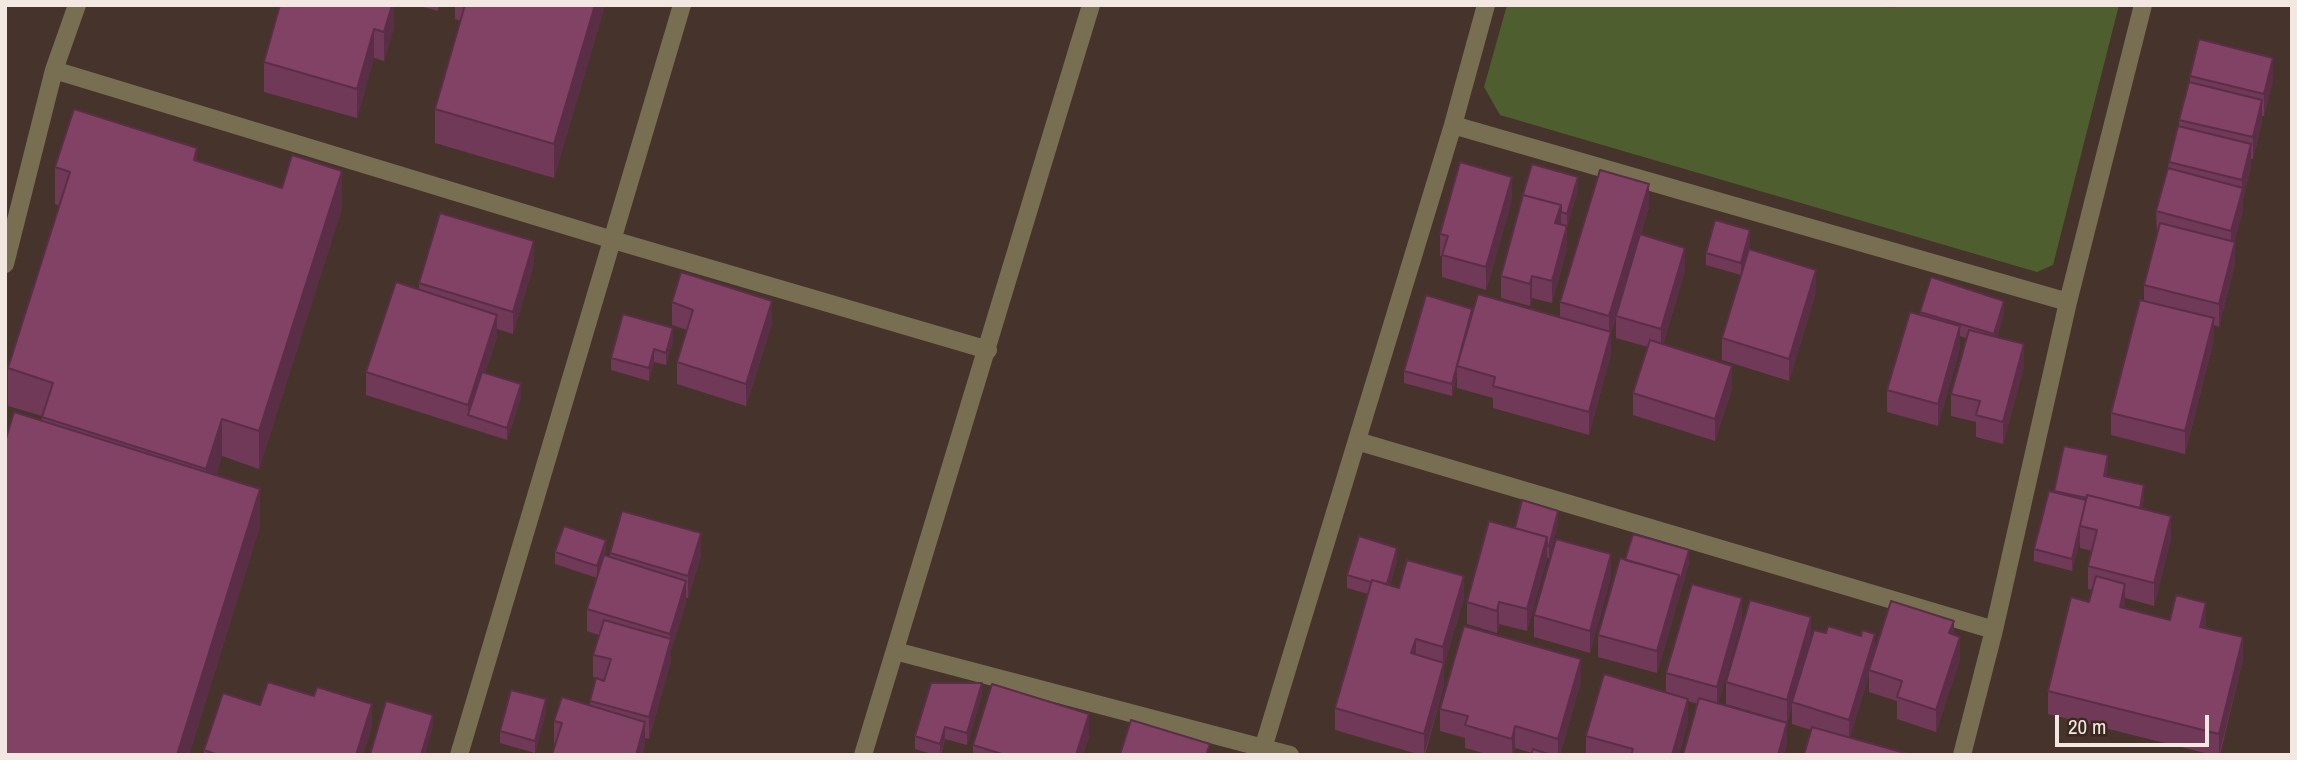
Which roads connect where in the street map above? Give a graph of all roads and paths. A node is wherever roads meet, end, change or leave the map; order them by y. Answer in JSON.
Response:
{"nodes":[{"id":1,"x":77,"y":5,"type":"edge"},
{"id":2,"x":681,"y":5,"type":"edge"},
{"id":3,"x":1091,"y":5,"type":"edge"},
{"id":4,"x":1486,"y":5,"type":"edge"},
{"id":5,"x":2143,"y":5,"type":"edge"},
{"id":6,"x":54,"y":70,"type":"junction"},
{"id":7,"x":1453,"y":125,"type":"junction"},
{"id":8,"x":613,"y":240,"type":"junction"},
{"id":9,"x":5,"y":264,"type":"edge"},
{"id":10,"x":2068,"y":302,"type":"junction"},
{"id":11,"x":988,"y":350,"type":"junction"},
{"id":12,"x":1357,"y":441,"type":"junction"},
{"id":13,"x":1994,"y":630,"type":"junction"},
{"id":14,"x":895,"y":651,"type":"junction"},
{"id":15,"x":1262,"y":751,"type":"edge"},
{"id":16,"x":459,"y":755,"type":"edge"},
{"id":17,"x":863,"y":755,"type":"edge"},
{"id":18,"x":1290,"y":755,"type":"edge"},
{"id":19,"x":1962,"y":755,"type":"edge"}],
"edges":[{"from":1,"to":6,"type":"street"},
{"from":2,"to":8,"type":"street"},
{"from":3,"to":11,"type":"street"},
{"from":4,"to":7,"type":"street"},
{"from":5,"to":10,"type":"street"},
{"from":6,"to":8,"type":"street"},
{"from":6,"to":9,"type":"street"},
{"from":7,"to":10,"type":"street"},
{"from":7,"to":12,"type":"street"},
{"from":8,"to":11,"type":"street"},
{"from":8,"to":16,"type":"street"},
{"from":10,"to":13,"type":"street"},
{"from":11,"to":14,"type":"street"},
{"from":12,"to":13,"type":"street"},
{"from":12,"to":15,"type":"street"},
{"from":13,"to":19,"type":"street"},
{"from":14,"to":15,"type":"street"},
{"from":14,"to":17,"type":"street"},
{"from":15,"to":18,"type":"street"}]}
